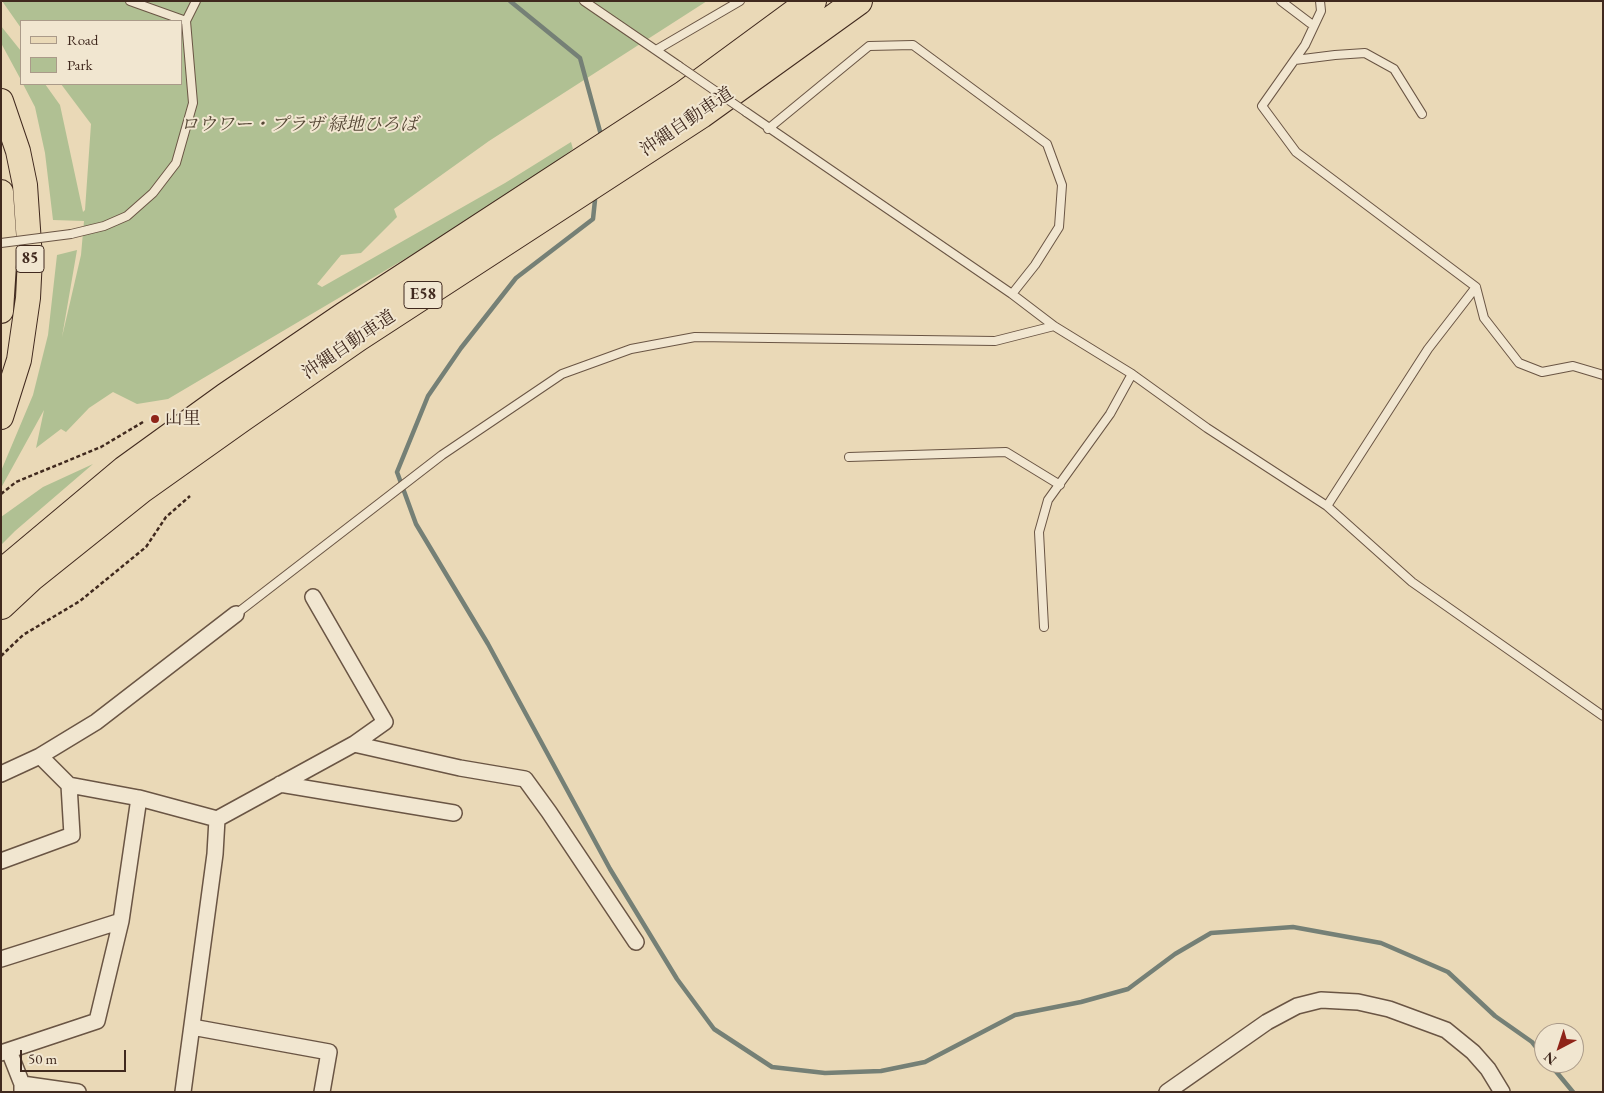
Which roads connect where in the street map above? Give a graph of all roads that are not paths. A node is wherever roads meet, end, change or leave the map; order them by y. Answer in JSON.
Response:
{"nodes":[{"id":1,"x":130,"y":1,"type":"edge"},
{"id":2,"x":196,"y":1,"type":"edge"},
{"id":3,"x":584,"y":1,"type":"edge"},
{"id":4,"x":740,"y":1,"type":"edge"},
{"id":5,"x":812,"y":1,"type":"edge"},
{"id":6,"x":858,"y":1,"type":"edge"},
{"id":7,"x":1281,"y":1,"type":"edge"},
{"id":8,"x":1320,"y":1,"type":"edge"},
{"id":9,"x":181,"y":20,"type":"edge"},
{"id":10,"x":182,"y":20,"type":"edge"},
{"id":11,"x":186,"y":22,"type":"junction"},
{"id":12,"x":1310,"y":23,"type":"dead end"},
{"id":13,"x":656,"y":50,"type":"junction"},
{"id":14,"x":1295,"y":60,"type":"junction"},
{"id":15,"x":1,"y":101,"type":"edge"},
{"id":16,"x":1422,"y":114,"type":"dead end"},
{"id":17,"x":768,"y":129,"type":"junction"},
{"id":18,"x":1,"y":192,"type":"edge"},
{"id":19,"x":1,"y":243,"type":"edge"},
{"id":20,"x":1476,"y":288,"type":"junction"},
{"id":21,"x":1012,"y":294,"type":"junction"},
{"id":22,"x":1,"y":311,"type":"edge"},
{"id":23,"x":1054,"y":326,"type":"junction"},
{"id":24,"x":1132,"y":374,"type":"junction"},
{"id":25,"x":1603,"y":375,"type":"edge"},
{"id":26,"x":1,"y":417,"type":"edge"},
{"id":27,"x":849,"y":458,"type":"dead end"},
{"id":28,"x":1060,"y":485,"type":"junction"},
{"id":29,"x":1327,"y":506,"type":"junction"},
{"id":30,"x":1,"y":574,"type":"edge"},
{"id":31,"x":313,"y":597,"type":"dead end"},
{"id":32,"x":1,"y":604,"type":"edge"},
{"id":33,"x":236,"y":614,"type":"joint"},
{"id":34,"x":1044,"y":627,"type":"dead end"},
{"id":35,"x":1603,"y":716,"type":"edge"},
{"id":36,"x":354,"y":744,"type":"junction"},
{"id":37,"x":40,"y":756,"type":"junction"},
{"id":38,"x":1,"y":774,"type":"edge"},
{"id":39,"x":280,"y":784,"type":"junction"},
{"id":40,"x":69,"y":785,"type":"junction"},
{"id":41,"x":139,"y":798,"type":"junction"},
{"id":42,"x":454,"y":812,"type":"dead end"},
{"id":43,"x":216,"y":819,"type":"junction"},
{"id":44,"x":1,"y":861,"type":"edge"},
{"id":45,"x":121,"y":920,"type":"junction"},
{"id":46,"x":636,"y":942,"type":"dead end"},
{"id":47,"x":1,"y":959,"type":"edge"},
{"id":48,"x":192,"y":1028,"type":"junction"},
{"id":49,"x":5,"y":1052,"type":"edge"},
{"id":50,"x":22,"y":1088,"type":"edge"},
{"id":51,"x":78,"y":1092,"type":"edge"},
{"id":52,"x":183,"y":1092,"type":"edge"},
{"id":53,"x":322,"y":1092,"type":"edge"},
{"id":54,"x":1166,"y":1092,"type":"edge"},
{"id":55,"x":1502,"y":1092,"type":"edge"}],
"edges":[{"from":1,"to":9,"type":"lane"},
{"from":2,"to":11,"type":"lane"},
{"from":3,"to":13,"type":"lane"},
{"from":4,"to":13,"type":"lane"},
{"from":5,"to":30,"type":"highway","name":"沖縄自動車道","number":"E58"},
{"from":6,"to":32,"type":"highway","name":"沖縄自動車道","number":"E58"},
{"from":7,"to":12,"type":"lane"},
{"from":8,"to":14,"type":"lane"},
{"from":10,"to":11,"type":"lane"},
{"from":11,"to":19,"type":"lane","bridge":true},
{"from":13,"to":17,"type":"lane","bridge":true},
{"from":14,"to":16,"type":"lane"},
{"from":14,"to":20,"type":"lane"},
{"from":15,"to":26,"type":"main road","number":"85"},
{"from":17,"to":21,"type":"lane"},
{"from":17,"to":21,"type":"lane"},
{"from":18,"to":22,"type":"main road","number":"85"},
{"from":20,"to":25,"type":"lane"},
{"from":20,"to":29,"type":"lane"},
{"from":21,"to":23,"type":"lane"},
{"from":23,"to":24,"type":"lane"},
{"from":23,"to":33,"type":"lane"},
{"from":24,"to":28,"type":"lane"},
{"from":24,"to":29,"type":"lane"},
{"from":27,"to":28,"type":"lane"},
{"from":28,"to":34,"type":"lane"},
{"from":29,"to":35,"type":"lane"},
{"from":31,"to":36,"type":"street"},
{"from":33,"to":37,"type":"street"},
{"from":36,"to":39,"type":"street"},
{"from":36,"to":46,"type":"street"},
{"from":37,"to":38,"type":"street"},
{"from":37,"to":40,"type":"street"},
{"from":39,"to":42,"type":"street"},
{"from":39,"to":43,"type":"street"},
{"from":40,"to":41,"type":"street"},
{"from":40,"to":44,"type":"street"},
{"from":41,"to":43,"type":"street"},
{"from":41,"to":45,"type":"street"},
{"from":43,"to":48,"type":"street"},
{"from":45,"to":47,"type":"street"},
{"from":45,"to":49,"type":"street"},
{"from":48,"to":52,"type":"street"},
{"from":48,"to":53,"type":"street"},
{"from":49,"to":50,"type":"street"},
{"from":50,"to":51,"type":"street"},
{"from":54,"to":55,"type":"street"}]}
